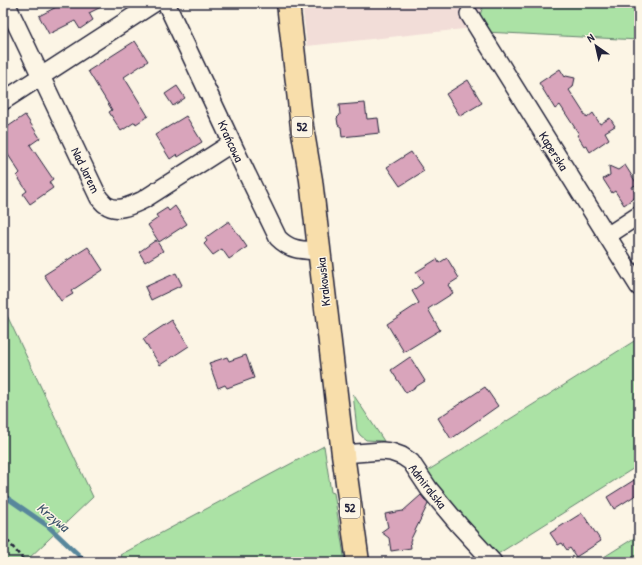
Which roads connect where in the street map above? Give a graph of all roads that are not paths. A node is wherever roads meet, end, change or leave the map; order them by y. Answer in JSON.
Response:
{"nodes":[{"id":1,"x":6,"y":3,"type":"edge"},
{"id":2,"x":154,"y":3,"type":"edge"},
{"id":3,"x":166,"y":3,"type":"edge"},
{"id":4,"x":288,"y":3,"type":"edge"},
{"id":5,"x":469,"y":14,"type":"dead end"},
{"id":6,"x":41,"y":76,"type":"junction"},
{"id":7,"x":3,"y":101,"type":"edge"},
{"id":8,"x":232,"y":143,"type":"junction"},
{"id":9,"x":639,"y":215,"type":"edge"},
{"id":10,"x":607,"y":236,"type":"junction"},
{"id":11,"x":319,"y":251,"type":"junction"},
{"id":12,"x":639,"y":287,"type":"edge"},
{"id":13,"x":343,"y":454,"type":"junction"},
{"id":14,"x":358,"y":562,"type":"edge"},
{"id":15,"x":493,"y":562,"type":"edge"}],
"edges":[{"from":1,"to":6,"type":"street","name":"Nad Jarem"},
{"from":2,"to":6,"type":"street"},
{"from":3,"to":8,"type":"street","name":"Krańcowa"},
{"from":4,"to":11,"type":"main road","name":"Krakowska","number":"52"},
{"from":5,"to":10,"type":"street","name":"Kaperska"},
{"from":6,"to":7,"type":"street"},
{"from":6,"to":8,"type":"street","name":"Nad Jarem"},
{"from":8,"to":11,"type":"street","name":"Krańcowa"},
{"from":9,"to":10,"type":"street"},
{"from":10,"to":12,"type":"street","name":"Kaperska"},
{"from":11,"to":13,"type":"main road","name":"Krakowska","number":"52"},
{"from":13,"to":14,"type":"main road","name":"Krakowska","number":"52"},
{"from":13,"to":15,"type":"street","name":"Admiralska"}]}
